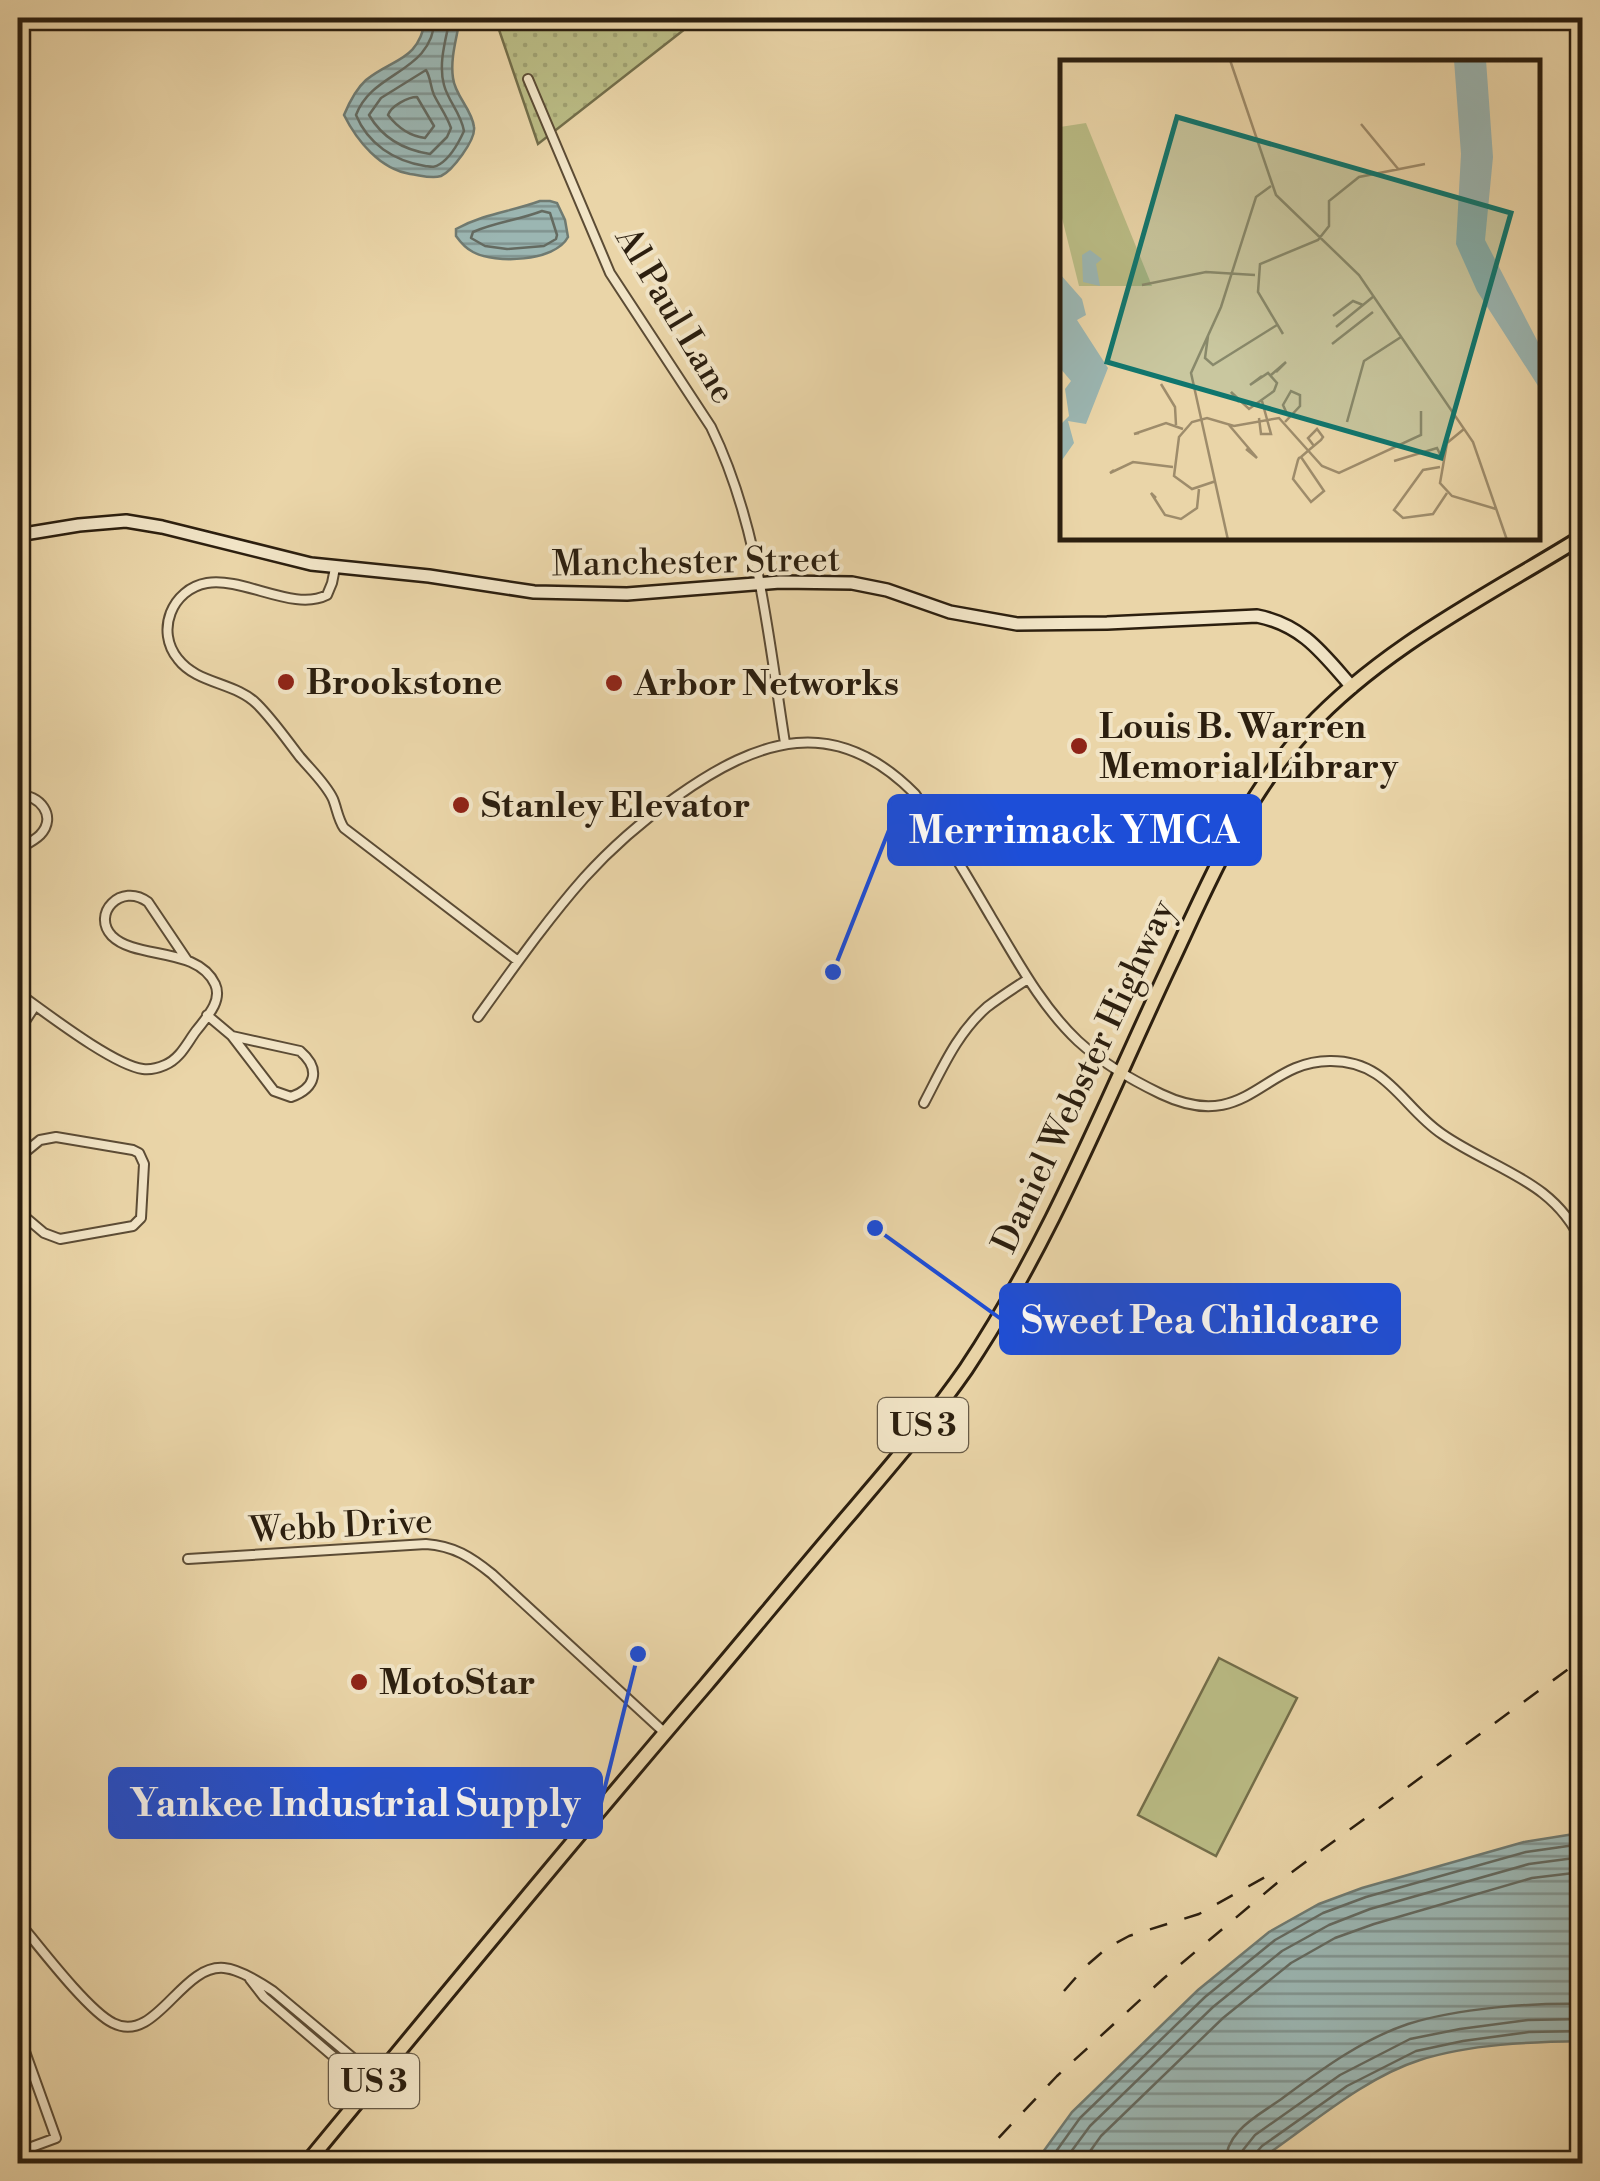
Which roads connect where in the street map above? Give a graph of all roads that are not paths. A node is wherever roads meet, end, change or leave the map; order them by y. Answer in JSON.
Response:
{"nodes":[{"id":1,"x":528,"y":79,"type":"dead end"},
{"id":2,"x":18,"y":536,"type":"edge"},
{"id":3,"x":1582,"y":537,"type":"edge"},
{"id":4,"x":335,"y":568,"type":"junction"},
{"id":5,"x":761,"y":584,"type":"junction"},
{"id":6,"x":1352,"y":687,"type":"junction"},
{"id":7,"x":785,"y":743,"type":"junction"},
{"id":8,"x":18,"y":795,"type":"edge"},
{"id":9,"x":18,"y":849,"type":"edge"},
{"id":10,"x":187,"y":960,"type":"junction"},
{"id":11,"x":518,"y":961,"type":"junction"},
{"id":12,"x":1028,"y":979,"type":"junction"},
{"id":13,"x":18,"y":993,"type":"edge"},
{"id":14,"x":36,"y":1006,"type":"junction"},
{"id":15,"x":208,"y":1015,"type":"junction"},
{"id":16,"x":478,"y":1017,"type":"dead end"},
{"id":17,"x":18,"y":1032,"type":"edge"},
{"id":18,"x":232,"y":1036,"type":"junction"},
{"id":19,"x":1121,"y":1072,"type":"junction"},
{"id":20,"x":924,"y":1103,"type":"dead end"},
{"id":21,"x":18,"y":1158,"type":"edge"},
{"id":22,"x":18,"y":1211,"type":"edge"},
{"id":23,"x":1582,"y":1243,"type":"edge"},
{"id":24,"x":188,"y":1559,"type":"dead end"},
{"id":25,"x":665,"y":1733,"type":"junction"},
{"id":26,"x":18,"y":1921,"type":"edge"},
{"id":27,"x":18,"y":2032,"type":"edge"},
{"id":28,"x":373,"y":2083,"type":"junction"},
{"id":29,"x":18,"y":2152,"type":"edge"},
{"id":30,"x":306,"y":2164,"type":"edge"}],
"edges":[{"from":1,"to":5,"type":"street","name":"Al Paul Lane"},
{"from":2,"to":4,"type":"street","name":"Manchester Street"},
{"from":3,"to":6,"type":"main road","name":"Daniel Webster Highway","number":"US 3"},
{"from":4,"to":5,"type":"street","name":"Manchester Street"},
{"from":4,"to":11,"type":"street"},
{"from":5,"to":6,"type":"street","name":"Manchester Street"},
{"from":5,"to":7,"type":"street","name":"Al Paul Lane"},
{"from":6,"to":19,"type":"main road","name":"Daniel Webster Highway","number":"US 3"},
{"from":7,"to":11,"type":"street"},
{"from":7,"to":12,"type":"street"},
{"from":8,"to":9,"type":"street"},
{"from":10,"to":10,"type":"street"},
{"from":10,"to":15,"type":"street"},
{"from":11,"to":16,"type":"street"},
{"from":12,"to":19,"type":"street"},
{"from":12,"to":20,"type":"street"},
{"from":13,"to":14,"type":"street"},
{"from":14,"to":15,"type":"street"},
{"from":14,"to":17,"type":"street"},
{"from":15,"to":18,"type":"street"},
{"from":18,"to":18,"type":"street"},
{"from":19,"to":23,"type":"street"},
{"from":19,"to":25,"type":"main road","name":"Daniel Webster Highway","number":"US 3"},
{"from":21,"to":22,"type":"street"},
{"from":24,"to":25,"type":"street","name":"Webb Drive"},
{"from":25,"to":28,"type":"main road","name":"Daniel Webster Highway","number":"US 3"},
{"from":26,"to":28,"type":"street"},
{"from":27,"to":29,"type":"street"},
{"from":28,"to":30,"type":"main road","name":"Daniel Webster Highway","number":"US 3"}]}
